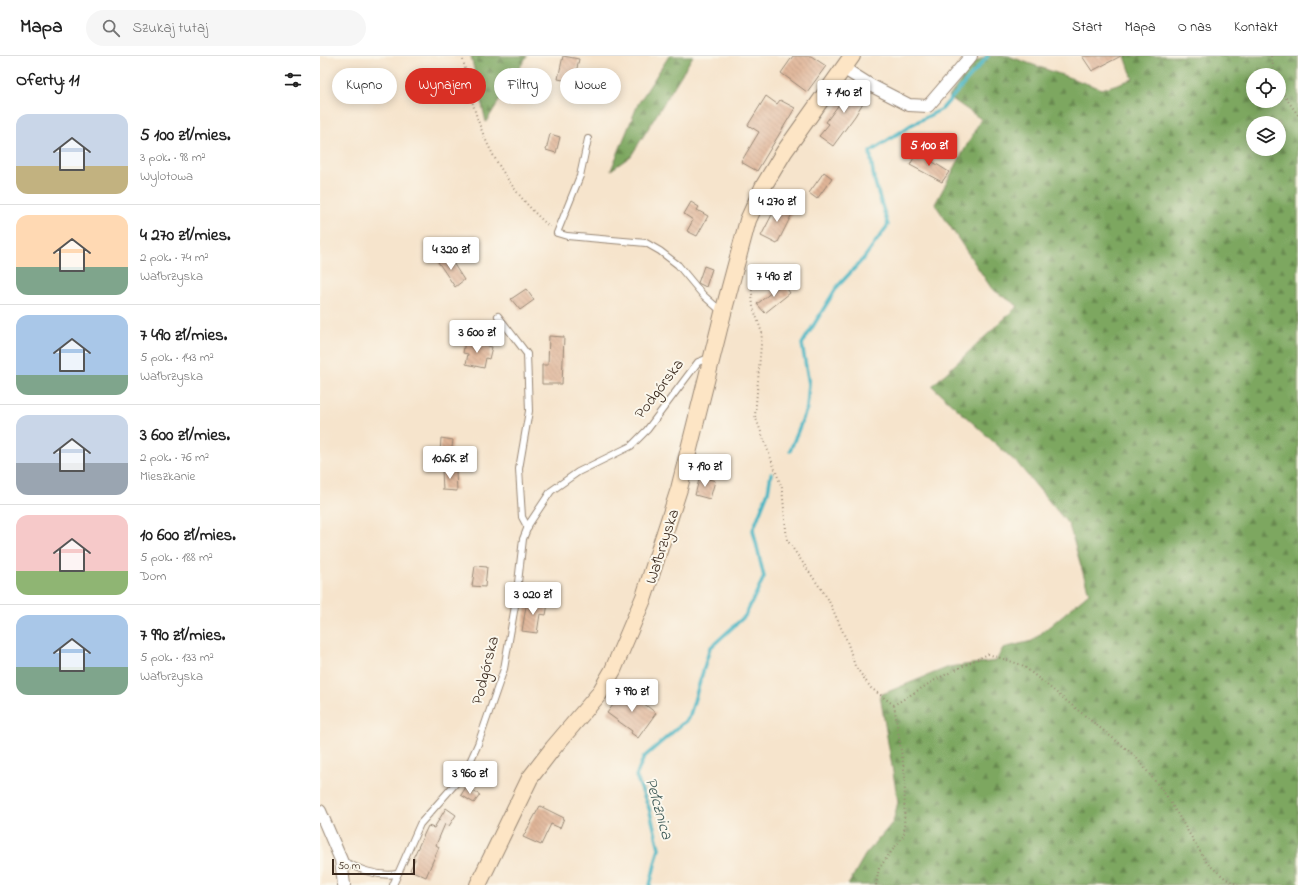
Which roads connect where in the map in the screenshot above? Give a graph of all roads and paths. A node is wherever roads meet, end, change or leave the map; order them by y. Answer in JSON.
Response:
{"nodes":[{"id":1,"x":462,"y":56,"type":"edge"},
{"id":2,"x":970,"y":56,"type":"edge"},
{"id":3,"x":1271,"y":56,"type":"edge"},
{"id":4,"x":848,"y":62,"type":"edge"},
{"id":5,"x":1274,"y":68,"type":"edge"},
{"id":6,"x":1286,"y":98,"type":"edge"},
{"id":7,"x":1298,"y":115,"type":"edge"},
{"id":8,"x":588,"y":139,"type":"dead end"},
{"id":9,"x":556,"y":233,"type":"junction"},
{"id":10,"x":750,"y":266,"type":"dead end"},
{"id":11,"x":723,"y":313,"type":"junction"},
{"id":12,"x":498,"y":316,"type":"dead end"},
{"id":13,"x":712,"y":357,"type":"junction"},
{"id":14,"x":528,"y":528,"type":"junction"},
{"id":15,"x":894,"y":705,"type":"junction"},
{"id":16,"x":320,"y":811,"type":"edge"},
{"id":17,"x":340,"y":860,"type":"junction"},
{"id":18,"x":397,"y":874,"type":"junction"},
{"id":19,"x":344,"y":885,"type":"edge"},
{"id":20,"x":393,"y":885,"type":"edge"},
{"id":21,"x":478,"y":885,"type":"edge"},
{"id":22,"x":876,"y":885,"type":"edge"},
{"id":23,"x":1238,"y":885,"type":"edge"}],
"edges":[{"from":1,"to":9,"type":"path"},
{"from":2,"to":4,"type":"street"},
{"from":3,"to":5,"type":"path"},
{"from":4,"to":11,"type":"main road","name":"Wałbrzyska"},
{"from":6,"to":7,"type":"path"},
{"from":8,"to":9,"type":"lane"},
{"from":9,"to":11,"type":"lane"},
{"from":10,"to":15,"type":"path"},
{"from":11,"to":13,"type":"main road","name":"Wałbrzyska"},
{"from":12,"to":14,"type":"lane"},
{"from":13,"to":14,"type":"lane","name":"Podgórska"},
{"from":13,"to":21,"type":"main road","name":"Wałbrzyska"},
{"from":14,"to":18,"type":"lane","name":"Podgórska"},
{"from":15,"to":22,"type":"path"},
{"from":15,"to":23,"type":"path"},
{"from":16,"to":17,"type":"street"},
{"from":17,"to":18,"type":"lane"},
{"from":17,"to":19,"type":"street"},
{"from":18,"to":20,"type":"lane","name":"Podgórska"}]}
